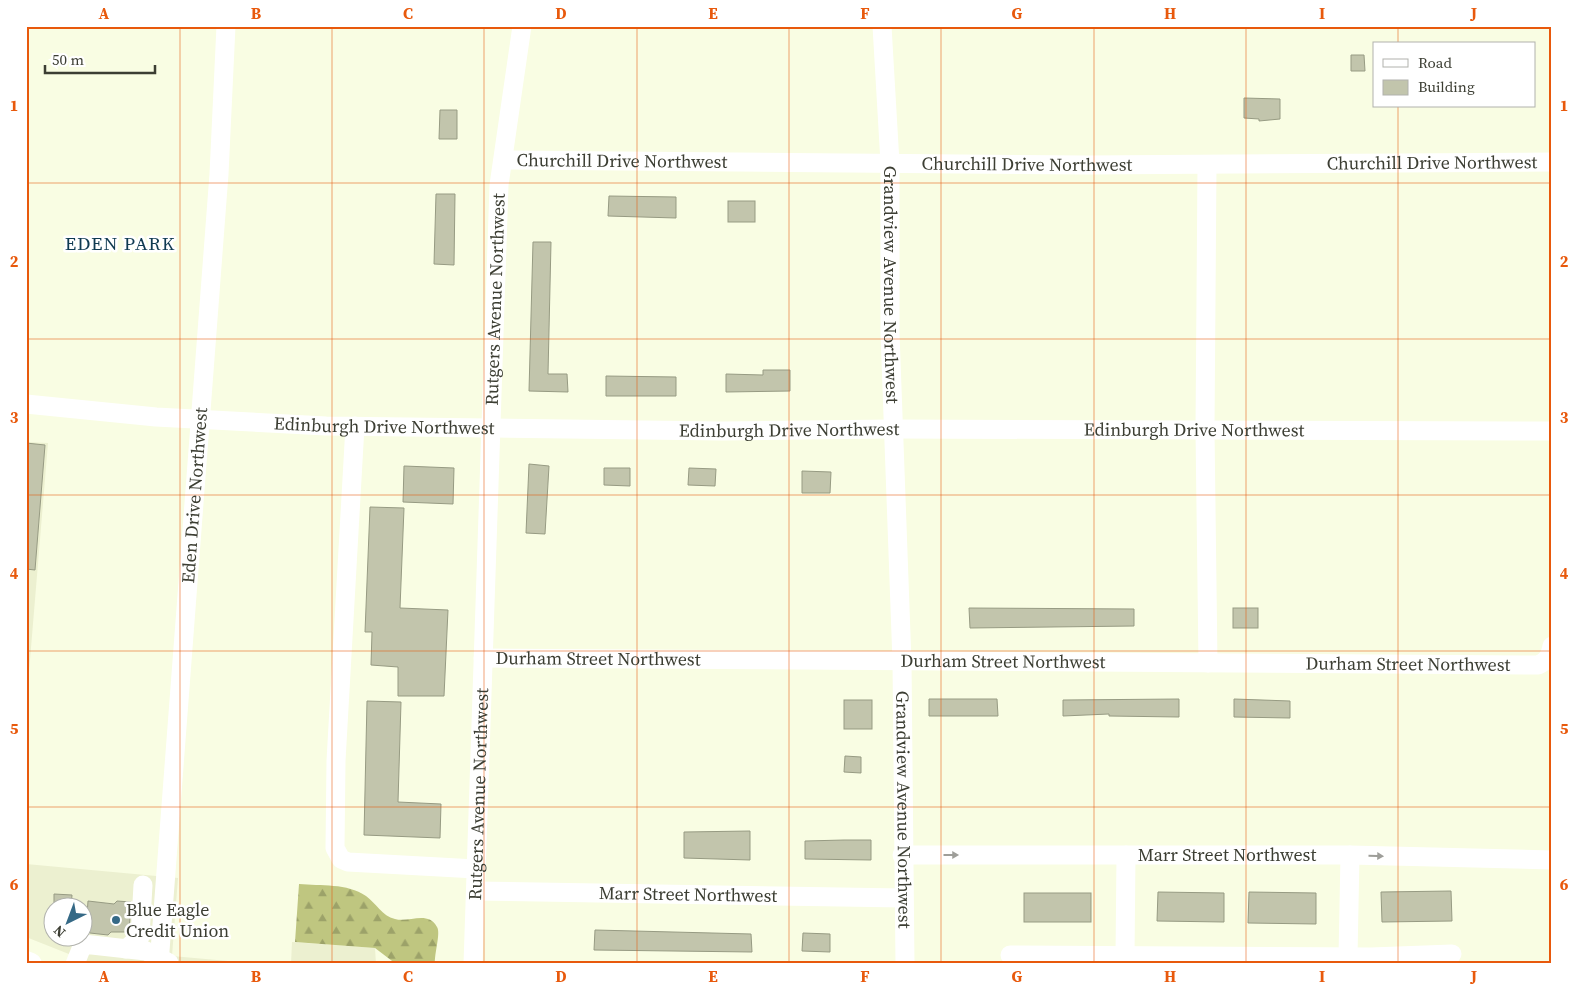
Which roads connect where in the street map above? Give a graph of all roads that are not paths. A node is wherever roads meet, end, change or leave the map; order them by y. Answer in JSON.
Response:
{"nodes":[{"id":1,"x":226,"y":26,"type":"edge"},
{"id":2,"x":522,"y":26,"type":"edge"},
{"id":3,"x":882,"y":26,"type":"edge"},
{"id":4,"x":503,"y":160,"type":"junction"},
{"id":5,"x":1552,"y":162,"type":"edge"},
{"id":6,"x":890,"y":163,"type":"junction"},
{"id":7,"x":1207,"y":165,"type":"junction"},
{"id":8,"x":26,"y":404,"type":"edge"},
{"id":9,"x":200,"y":420,"type":"junction"},
{"id":10,"x":355,"y":426,"type":"junction"},
{"id":11,"x":491,"y":428,"type":"junction"},
{"id":12,"x":892,"y":429,"type":"junction"},
{"id":13,"x":1205,"y":430,"type":"junction"},
{"id":14,"x":1552,"y":431,"type":"edge"},
{"id":15,"x":1552,"y":646,"type":"edge"},
{"id":16,"x":483,"y":658,"type":"junction"},
{"id":17,"x":902,"y":662,"type":"junction"},
{"id":18,"x":1208,"y":663,"type":"junction"},
{"id":19,"x":902,"y":855,"type":"junction"},
{"id":20,"x":1126,"y":855,"type":"junction"},
{"id":21,"x":1350,"y":855,"type":"junction"},
{"id":22,"x":1552,"y":860,"type":"edge"},
{"id":23,"x":476,"y":869,"type":"junction"},
{"id":24,"x":143,"y":885,"type":"dead end"},
{"id":25,"x":476,"y":891,"type":"junction"},
{"id":26,"x":902,"y":898,"type":"junction"},
{"id":27,"x":126,"y":948,"type":"junction"},
{"id":28,"x":1452,"y":954,"type":"dead end"},
{"id":29,"x":1010,"y":955,"type":"dead end"},
{"id":30,"x":1125,"y":956,"type":"junction"},
{"id":31,"x":1348,"y":956,"type":"junction"},
{"id":32,"x":26,"y":962,"type":"edge"},
{"id":33,"x":163,"y":962,"type":"edge"},
{"id":34,"x":31,"y":964,"type":"edge"},
{"id":35,"x":75,"y":964,"type":"edge"},
{"id":36,"x":473,"y":964,"type":"edge"},
{"id":37,"x":904,"y":964,"type":"edge"}],
"edges":[{"from":1,"to":9,"type":"street","name":"Eden Drive Northwest"},
{"from":2,"to":4,"type":"street","name":"Rutgers Avenue Northwest"},
{"from":3,"to":6,"type":"street","name":"Grandview Avenue Northwest"},
{"from":4,"to":6,"type":"street","name":"Churchill Drive Northwest"},
{"from":4,"to":11,"type":"street","name":"Rutgers Avenue Northwest"},
{"from":5,"to":7,"type":"street","name":"Churchill Drive Northwest"},
{"from":6,"to":7,"type":"street","name":"Churchill Drive Northwest"},
{"from":6,"to":12,"type":"street","name":"Grandview Avenue Northwest"},
{"from":7,"to":13,"type":"street"},
{"from":8,"to":9,"type":"street","name":"Edinburgh Drive Northwest"},
{"from":9,"to":10,"type":"street","name":"Edinburgh Drive Northwest"},
{"from":9,"to":33,"type":"street","name":"Eden Drive Northwest"},
{"from":10,"to":11,"type":"street","name":"Edinburgh Drive Northwest"},
{"from":10,"to":23,"type":"street"},
{"from":11,"to":12,"type":"street","name":"Edinburgh Drive Northwest"},
{"from":11,"to":16,"type":"street","name":"Rutgers Avenue Northwest"},
{"from":12,"to":13,"type":"street","name":"Edinburgh Drive Northwest"},
{"from":12,"to":17,"type":"street","name":"Grandview Avenue Northwest"},
{"from":13,"to":14,"type":"street","name":"Edinburgh Drive Northwest"},
{"from":13,"to":18,"type":"street"},
{"from":15,"to":18,"type":"street","name":"Durham Street Northwest"},
{"from":16,"to":17,"type":"street","name":"Durham Street Northwest"},
{"from":16,"to":23,"type":"street","name":"Rutgers Avenue Northwest"},
{"from":17,"to":18,"type":"street","name":"Durham Street Northwest"},
{"from":17,"to":19,"type":"street","name":"Grandview Avenue Northwest"},
{"from":19,"to":20,"type":"street","name":"Marr Street Northwest","one_way":true},
{"from":19,"to":26,"type":"street","name":"Grandview Avenue Northwest"},
{"from":20,"to":21,"type":"street","name":"Marr Street Northwest"},
{"from":20,"to":30,"type":"street"},
{"from":21,"to":22,"type":"street","name":"Marr Street Northwest","one_way":true},
{"from":21,"to":31,"type":"street"},
{"from":23,"to":25,"type":"street","name":"Rutgers Avenue Northwest"},
{"from":24,"to":27,"type":"street"},
{"from":25,"to":26,"type":"street","name":"Marr Street Northwest"},
{"from":25,"to":36,"type":"street","name":"Rutgers Avenue Northwest"},
{"from":26,"to":37,"type":"street","name":"Grandview Avenue Northwest"},
{"from":27,"to":33,"type":"street"},
{"from":27,"to":35,"type":"street"},
{"from":28,"to":31,"type":"street"},
{"from":29,"to":30,"type":"street"},
{"from":30,"to":31,"type":"street"},
{"from":32,"to":34,"type":"main road"}]}
